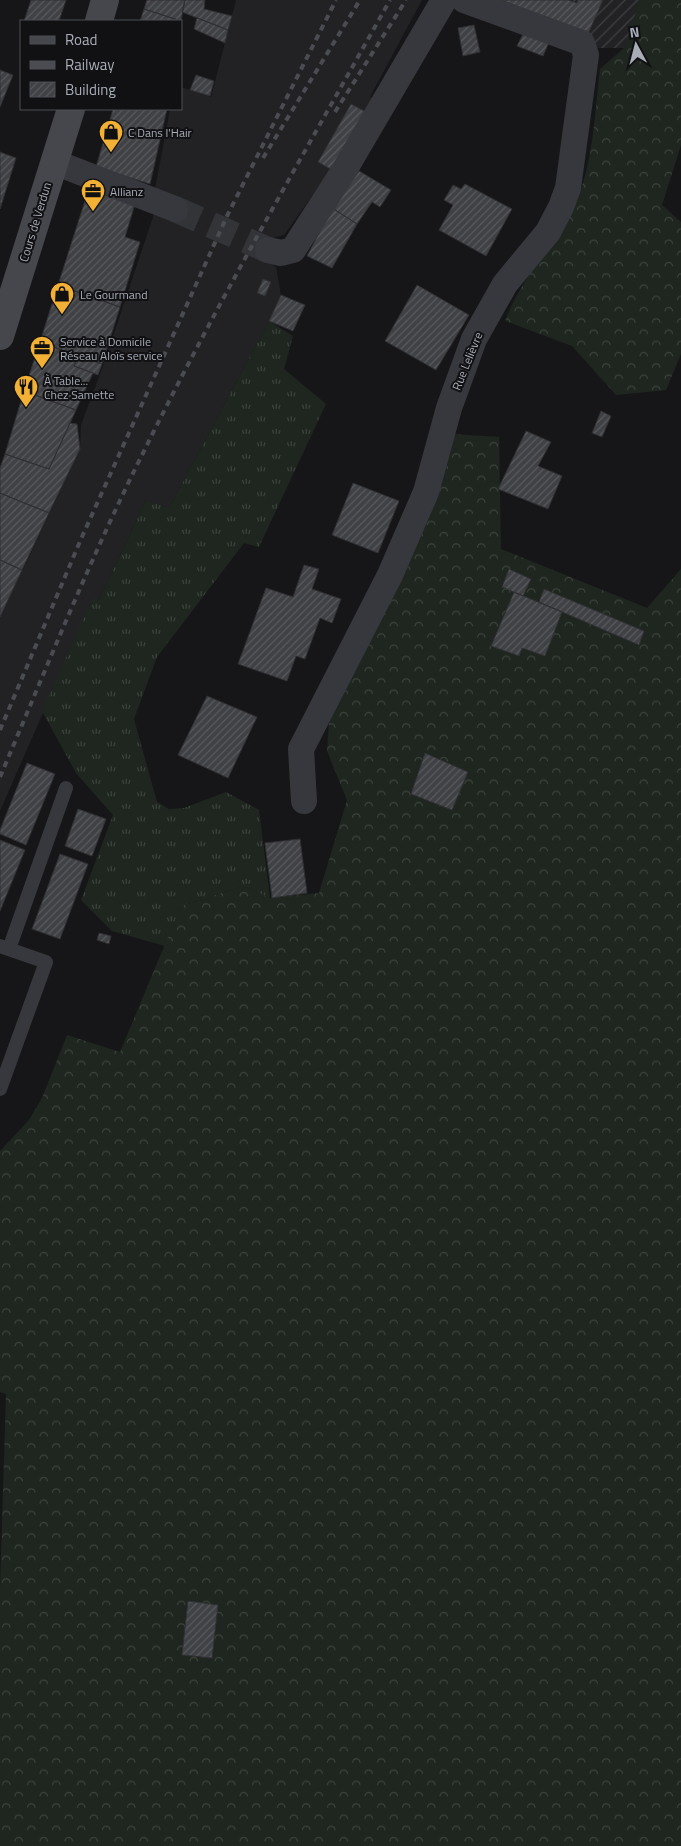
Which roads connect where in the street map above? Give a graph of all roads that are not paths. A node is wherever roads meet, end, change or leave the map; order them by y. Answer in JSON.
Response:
{"nodes":[{"id":1,"x":105,"y":0,"type":"edge"},
{"id":2,"x":444,"y":0,"type":"edge"},
{"id":3,"x":464,"y":0,"type":"edge"},
{"id":4,"x":99,"y":20,"type":"edge"},
{"id":5,"x":71,"y":110,"type":"edge"},
{"id":6,"x":54,"y":162,"type":"junction"},
{"id":7,"x":175,"y":209,"type":"tunnel mouth"},
{"id":8,"x":268,"y":250,"type":"tunnel mouth"},
{"id":9,"x":0,"y":336,"type":"edge"},
{"id":10,"x":66,"y":788,"type":"dead end"},
{"id":11,"x":304,"y":801,"type":"dead end"},
{"id":12,"x":4,"y":948,"type":"edge"},
{"id":13,"x":0,"y":1089,"type":"edge"}],
"edges":[{"from":1,"to":4,"type":"main road"},
{"from":2,"to":8,"type":"street"},
{"from":3,"to":11,"type":"street","name":"Rue Lelièvre"},
{"from":5,"to":6,"type":"main road","name":"Cours de Verdun"},
{"from":6,"to":7,"type":"street"},
{"from":6,"to":9,"type":"main road","name":"Cours de Verdun"},
{"from":10,"to":12,"type":"lane"},
{"from":12,"to":13,"type":"lane"}]}
